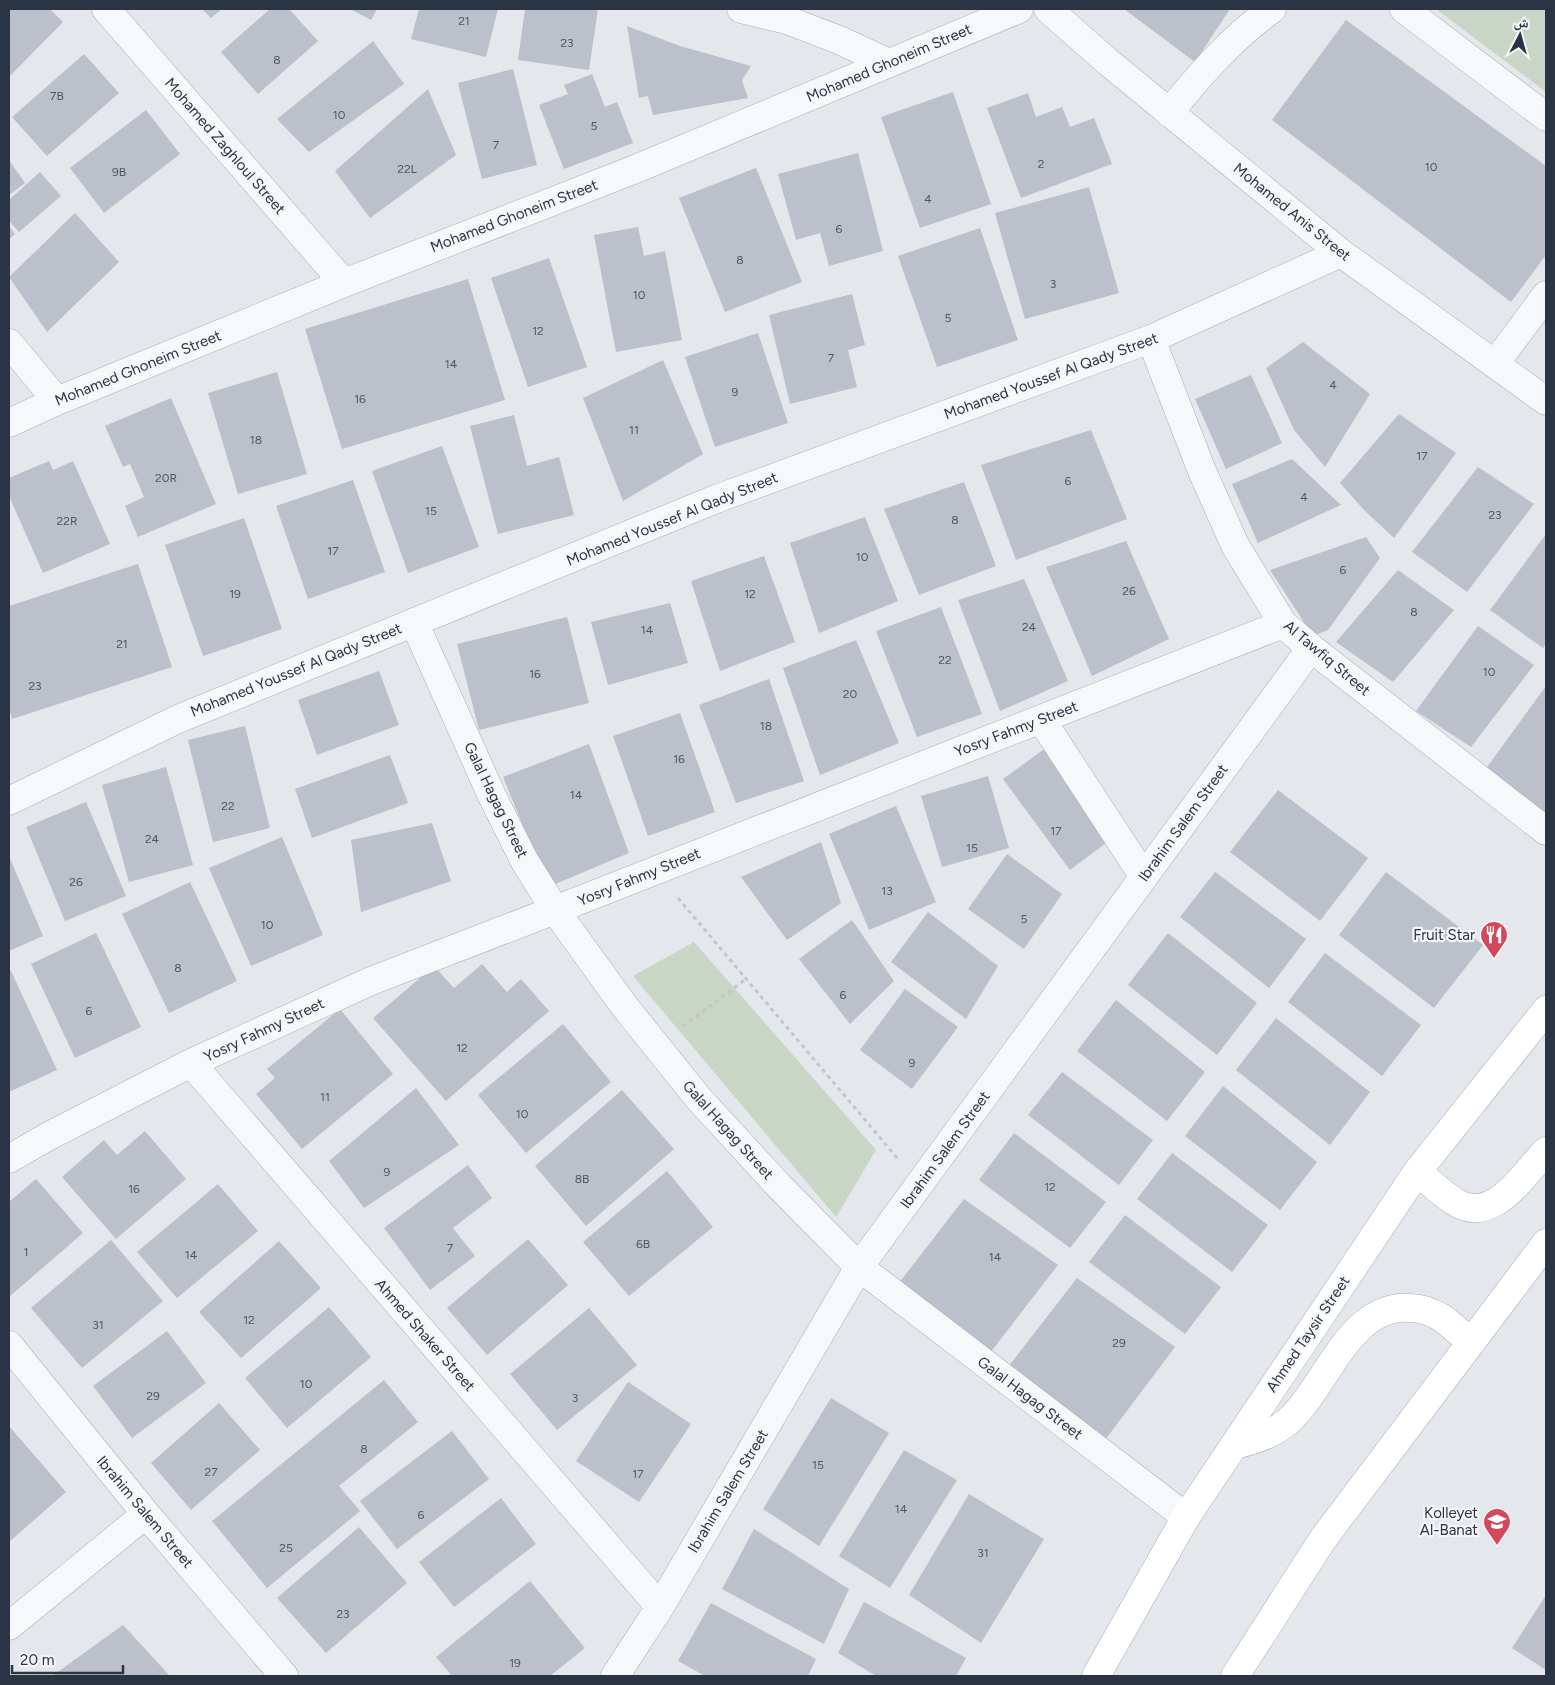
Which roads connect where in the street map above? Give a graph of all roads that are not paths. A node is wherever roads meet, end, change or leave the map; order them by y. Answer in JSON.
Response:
{"nodes":[{"id":1,"x":106,"y":9,"type":"edge"},
{"id":2,"x":741,"y":9,"type":"edge"},
{"id":3,"x":1019,"y":9,"type":"edge"},
{"id":4,"x":1048,"y":9,"type":"edge"},
{"id":5,"x":1272,"y":9,"type":"edge"},
{"id":6,"x":1404,"y":9,"type":"edge"},
{"id":7,"x":888,"y":63,"type":"junction"},
{"id":8,"x":1169,"y":113,"type":"junction"},
{"id":9,"x":1546,"y":117,"type":"edge"},
{"id":10,"x":1341,"y":253,"type":"junction"},
{"id":11,"x":344,"y":283,"type":"junction"},
{"id":12,"x":1546,"y":295,"type":"edge"},
{"id":13,"x":1152,"y":339,"type":"junction"},
{"id":14,"x":9,"y":343,"type":"edge"},
{"id":15,"x":1495,"y":364,"type":"junction"},
{"id":16,"x":57,"y":401,"type":"junction"},
{"id":17,"x":1546,"y":401,"type":"edge"},
{"id":18,"x":9,"y":423,"type":"edge"},
{"id":19,"x":414,"y":622,"type":"junction"},
{"id":20,"x":1283,"y":624,"type":"junction"},
{"id":21,"x":1311,"y":648,"type":"junction"},
{"id":22,"x":1041,"y":719,"type":"junction"},
{"id":23,"x":9,"y":801,"type":"edge"},
{"id":24,"x":1546,"y":831,"type":"edge"},
{"id":25,"x":1144,"y":877,"type":"junction"},
{"id":26,"x":555,"y":910,"type":"junction"},
{"id":27,"x":1546,"y":1010,"type":"edge"},
{"id":28,"x":191,"y":1063,"type":"junction"},
{"id":29,"x":1546,"y":1151,"type":"edge"},
{"id":30,"x":9,"y":1159,"type":"edge"},
{"id":31,"x":1417,"y":1172,"type":"junction"},
{"id":32,"x":1546,"y":1244,"type":"edge"},
{"id":33,"x":860,"y":1267,"type":"junction"},
{"id":34,"x":1472,"y":1343,"type":"junction"},
{"id":35,"x":9,"y":1345,"type":"edge"},
{"id":36,"x":1234,"y":1445,"type":"junction"},
{"id":37,"x":146,"y":1514,"type":"junction"},
{"id":38,"x":1186,"y":1516,"type":"junction"},
{"id":39,"x":660,"y":1607,"type":"junction"},
{"id":40,"x":9,"y":1626,"type":"edge"},
{"id":41,"x":284,"y":1676,"type":"edge"},
{"id":42,"x":615,"y":1676,"type":"edge"},
{"id":43,"x":1096,"y":1676,"type":"edge"},
{"id":44,"x":1235,"y":1676,"type":"edge"}],
"edges":[{"from":1,"to":11,"type":"street","name":"Mohamed Zaghloul Street"},
{"from":2,"to":7,"type":"street"},
{"from":3,"to":7,"type":"street","name":"Mohamed Ghoneim Street"},
{"from":4,"to":8,"type":"street","name":"Mohamed Anis Street"},
{"from":5,"to":8,"type":"street"},
{"from":6,"to":9,"type":"street"},
{"from":7,"to":11,"type":"street","name":"Mohamed Ghoneim Street"},
{"from":8,"to":10,"type":"street","name":"Mohamed Anis Street"},
{"from":10,"to":13,"type":"street","name":"Mohamed Youssef Al Qady Street"},
{"from":10,"to":15,"type":"street","name":"Mohamed Anis Street"},
{"from":11,"to":16,"type":"street","name":"Mohamed Ghoneim Street"},
{"from":12,"to":15,"type":"street"},
{"from":13,"to":19,"type":"street","name":"Mohamed Youssef Al Qady Street"},
{"from":13,"to":20,"type":"street","name":"Al Tawfiq Street"},
{"from":14,"to":16,"type":"street"},
{"from":15,"to":17,"type":"street","name":"Mohamed Anis Street"},
{"from":16,"to":18,"type":"street","name":"Mohamed Ghoneim Street"},
{"from":19,"to":23,"type":"street","name":"Mohamed Youssef Al Qady Street"},
{"from":19,"to":26,"type":"street","name":"Galal Hagag Street"},
{"from":20,"to":21,"type":"street","name":"Al Tawfiq Street"},
{"from":20,"to":22,"type":"street","name":"Yosry Fahmy Street"},
{"from":21,"to":24,"type":"street","name":"Al Tawfiq Street"},
{"from":21,"to":25,"type":"street","name":"Ibrahim Salem Street"},
{"from":22,"to":25,"type":"street"},
{"from":22,"to":26,"type":"street","name":"Yosry Fahmy Street"},
{"from":25,"to":33,"type":"street","name":"Ibrahim Salem Street"},
{"from":26,"to":28,"type":"street","name":"Yosry Fahmy Street"},
{"from":26,"to":33,"type":"street","name":"Galal Hagag Street"},
{"from":27,"to":31,"type":"main road","name":"Ahmed Taysir Street"},
{"from":28,"to":30,"type":"street","name":"Yosry Fahmy Street"},
{"from":28,"to":39,"type":"street","name":"Ahmed Shaker Street"},
{"from":29,"to":31,"type":"main road"},
{"from":31,"to":36,"type":"main road","name":"Ahmed Taysir Street"},
{"from":32,"to":34,"type":"main road"},
{"from":33,"to":38,"type":"street","name":"Galal Hagag Street"},
{"from":33,"to":39,"type":"street","name":"Ibrahim Salem Street"},
{"from":34,"to":36,"type":"main road"},
{"from":34,"to":44,"type":"main road"},
{"from":35,"to":37,"type":"street","name":"Ibrahim Salem Street"},
{"from":36,"to":38,"type":"main road","name":"Ahmed Taysir Street"},
{"from":37,"to":40,"type":"street"},
{"from":37,"to":41,"type":"street","name":"Ibrahim Salem Street"},
{"from":38,"to":43,"type":"main road","name":"Ahmed Taysir Street"},
{"from":39,"to":42,"type":"street","name":"Ibrahim Salem Street"}]}
